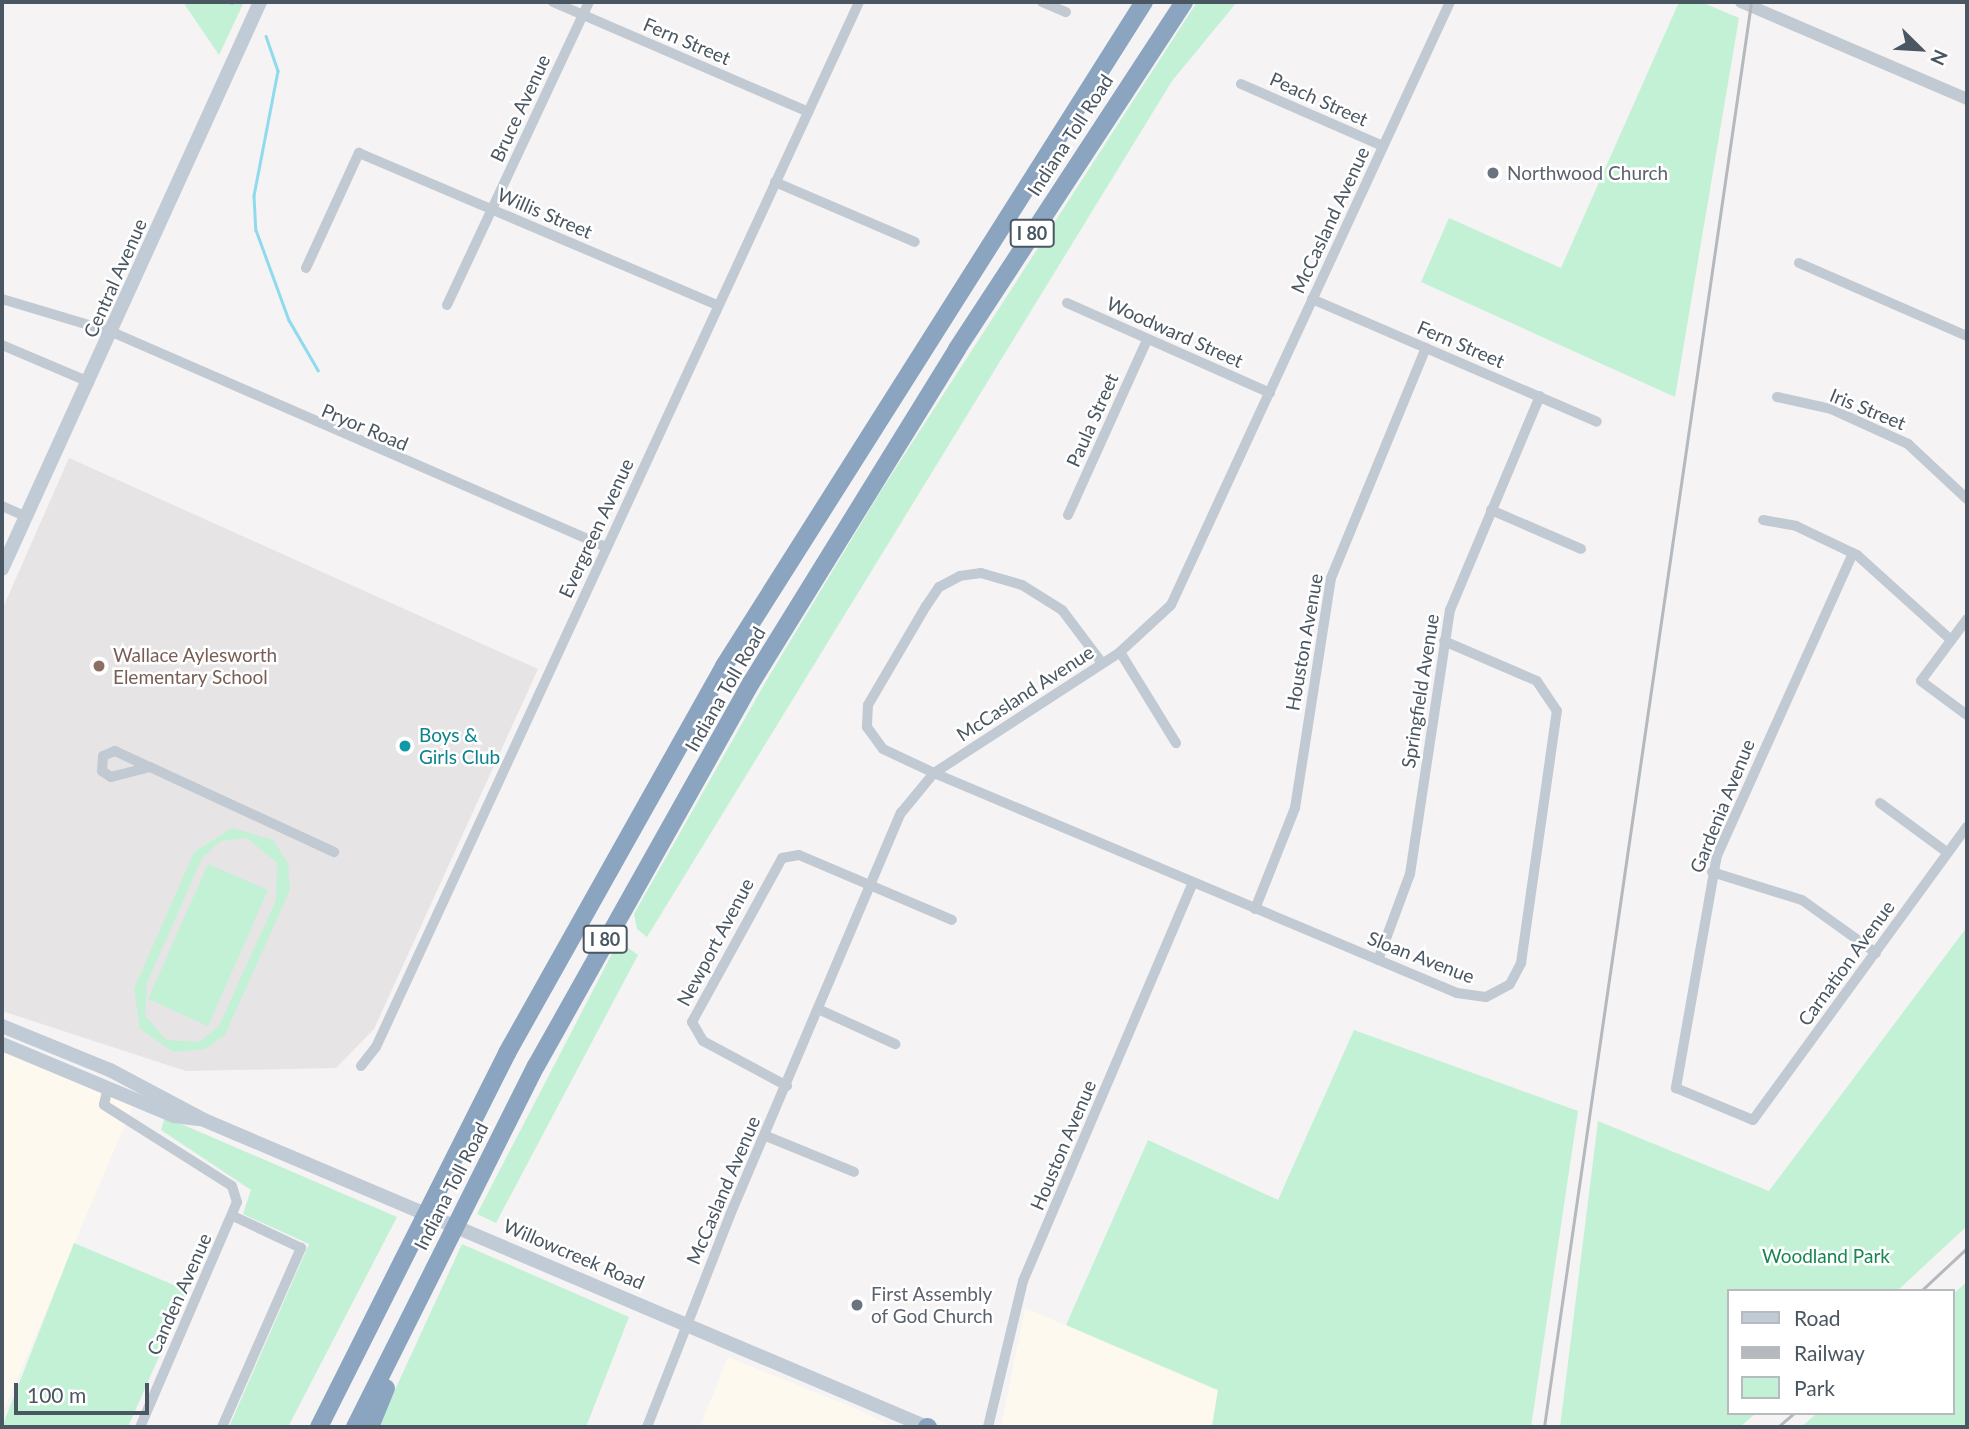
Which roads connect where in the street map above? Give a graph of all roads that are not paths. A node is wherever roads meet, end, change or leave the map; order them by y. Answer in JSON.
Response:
{"nodes":[{"id":1,"x":260,"y":2,"type":"edge"},
{"id":2,"x":553,"y":2,"type":"edge"},
{"id":3,"x":589,"y":2,"type":"edge"},
{"id":4,"x":859,"y":2,"type":"edge"},
{"id":5,"x":1042,"y":2,"type":"edge"},
{"id":6,"x":1144,"y":2,"type":"edge"},
{"id":7,"x":1184,"y":2,"type":"edge"},
{"id":8,"x":1450,"y":2,"type":"edge"},
{"id":9,"x":1741,"y":2,"type":"edge"},
{"id":10,"x":1066,"y":12,"type":"dead end"},
{"id":11,"x":582,"y":16,"type":"junction"},
{"id":12,"x":1241,"y":84,"type":"dead end"},
{"id":13,"x":1967,"y":99,"type":"edge"},
{"id":14,"x":808,"y":112,"type":"junction"},
{"id":15,"x":1383,"y":146,"type":"junction"},
{"id":16,"x":775,"y":182,"type":"junction"},
{"id":17,"x":492,"y":209,"type":"junction"},
{"id":18,"x":915,"y":242,"type":"dead end"},
{"id":19,"x":1799,"y":263,"type":"dead end"},
{"id":20,"x":306,"y":268,"type":"dead end"},
{"id":21,"x":2,"y":299,"type":"edge"},
{"id":22,"x":1312,"y":299,"type":"junction"},
{"id":23,"x":1067,"y":303,"type":"dead end"},
{"id":24,"x":447,"y":305,"type":"dead end"},
{"id":25,"x":717,"y":305,"type":"junction"},
{"id":26,"x":112,"y":332,"type":"junction"},
{"id":27,"x":1967,"y":336,"type":"edge"},
{"id":28,"x":1147,"y":340,"type":"junction"},
{"id":29,"x":2,"y":345,"type":"edge"},
{"id":30,"x":1426,"y":348,"type":"junction"},
{"id":31,"x":89,"y":383,"type":"junction"},
{"id":32,"x":1270,"y":393,"type":"junction"},
{"id":33,"x":1540,"y":396,"type":"junction"},
{"id":34,"x":1777,"y":397,"type":"dead end"},
{"id":35,"x":1597,"y":422,"type":"dead end"},
{"id":36,"x":1967,"y":499,"type":"edge"},
{"id":37,"x":2,"y":506,"type":"edge"},
{"id":38,"x":1491,"y":510,"type":"junction"},
{"id":39,"x":1068,"y":515,"type":"dead end"},
{"id":40,"x":27,"y":517,"type":"junction"},
{"id":41,"x":1763,"y":520,"type":"dead end"},
{"id":42,"x":606,"y":547,"type":"junction"},
{"id":43,"x":1581,"y":549,"type":"dead end"},
{"id":44,"x":1853,"y":552,"type":"junction"},
{"id":45,"x":2,"y":569,"type":"edge"},
{"id":46,"x":1967,"y":619,"type":"edge"},
{"id":47,"x":1951,"y":640,"type":"junction"},
{"id":48,"x":1444,"y":641,"type":"junction"},
{"id":49,"x":1120,"y":652,"type":"junction"},
{"id":50,"x":1102,"y":663,"type":"junction"},
{"id":51,"x":1967,"y":715,"type":"edge"},
{"id":52,"x":1176,"y":743,"type":"dead end"},
{"id":53,"x":150,"y":767,"type":"dead end"},
{"id":54,"x":934,"y":773,"type":"junction"},
{"id":55,"x":1880,"y":803,"type":"dead end"},
{"id":56,"x":1967,"y":827,"type":"edge"},
{"id":57,"x":334,"y":852,"type":"dead end"},
{"id":58,"x":1948,"y":853,"type":"junction"},
{"id":59,"x":1712,"y":872,"type":"junction"},
{"id":60,"x":870,"y":884,"type":"junction"},
{"id":61,"x":1192,"y":884,"type":"junction"},
{"id":62,"x":1255,"y":909,"type":"junction"},
{"id":63,"x":952,"y":920,"type":"dead end"},
{"id":64,"x":1876,"y":953,"type":"junction"},
{"id":65,"x":1378,"y":960,"type":"junction"},
{"id":66,"x":818,"y":1009,"type":"junction"},
{"id":67,"x":2,"y":1026,"type":"edge"},
{"id":68,"x":2,"y":1044,"type":"edge"},
{"id":69,"x":895,"y":1044,"type":"dead end"},
{"id":70,"x":361,"y":1066,"type":"dead end"},
{"id":71,"x":787,"y":1086,"type":"junction"},
{"id":72,"x":108,"y":1087,"type":"junction"},
{"id":73,"x":204,"y":1120,"type":"junction"},
{"id":74,"x":1753,"y":1120,"type":"joint"},
{"id":75,"x":766,"y":1136,"type":"junction"},
{"id":76,"x":854,"y":1172,"type":"dead end"},
{"id":77,"x":233,"y":1216,"type":"junction"},
{"id":78,"x":414,"y":1305,"type":"junction"},
{"id":79,"x":686,"y":1323,"type":"junction"},
{"id":80,"x":362,"y":1337,"type":"junction"},
{"id":81,"x":141,"y":1425,"type":"dead end"},
{"id":82,"x":222,"y":1427,"type":"edge"},
{"id":83,"x":309,"y":1427,"type":"edge"},
{"id":84,"x":319,"y":1427,"type":"edge"},
{"id":85,"x":355,"y":1427,"type":"edge"},
{"id":86,"x":370,"y":1427,"type":"edge"},
{"id":87,"x":647,"y":1427,"type":"edge"},
{"id":88,"x":928,"y":1427,"type":"edge"},
{"id":89,"x":988,"y":1427,"type":"edge"}],
"edges":[{"from":1,"to":26,"type":"main road","name":"Central Avenue"},
{"from":2,"to":11,"type":"street","name":"Fern Street"},
{"from":3,"to":11,"type":"street","name":"Bruce Avenue"},
{"from":4,"to":14,"type":"street","name":"Evergreen Avenue"},
{"from":5,"to":10,"type":"street"},
{"from":6,"to":80,"type":"highway","name":"Indiana Toll Road","number":"I 80"},
{"from":7,"to":78,"type":"highway","name":"Indiana Toll Road","number":"I 80"},
{"from":8,"to":15,"type":"street","name":"McCasland Avenue"},
{"from":9,"to":13,"type":"street"},
{"from":11,"to":14,"type":"street","name":"Fern Street"},
{"from":11,"to":17,"type":"street","name":"Bruce Avenue"},
{"from":12,"to":15,"type":"street","name":"Peach Street"},
{"from":14,"to":16,"type":"street","name":"Evergreen Avenue"},
{"from":15,"to":22,"type":"street","name":"McCasland Avenue"},
{"from":16,"to":18,"type":"street"},
{"from":16,"to":25,"type":"street","name":"Evergreen Avenue"},
{"from":17,"to":20,"type":"street","name":"Willis Street"},
{"from":17,"to":24,"type":"street","name":"Bruce Avenue"},
{"from":17,"to":25,"type":"street","name":"Willis Street"},
{"from":19,"to":27,"type":"street"},
{"from":21,"to":26,"type":"street","name":"Pryor Road"},
{"from":22,"to":30,"type":"street","name":"Fern Street"},
{"from":22,"to":32,"type":"street","name":"McCasland Avenue"},
{"from":23,"to":28,"type":"street","name":"Woodward Street"},
{"from":25,"to":42,"type":"street","name":"Evergreen Avenue"},
{"from":26,"to":31,"type":"main road","name":"Central Avenue"},
{"from":26,"to":42,"type":"street","name":"Pryor Road"},
{"from":28,"to":32,"type":"street","name":"Woodward Street"},
{"from":28,"to":39,"type":"street","name":"Paula Street"},
{"from":29,"to":31,"type":"street"},
{"from":30,"to":33,"type":"street","name":"Fern Street"},
{"from":30,"to":62,"type":"street","name":"Houston Avenue"},
{"from":31,"to":40,"type":"main road","name":"Central Avenue"},
{"from":32,"to":49,"type":"street","name":"McCasland Avenue"},
{"from":33,"to":35,"type":"street","name":"Fern Street"},
{"from":33,"to":38,"type":"street","name":"Springfield Avenue"},
{"from":34,"to":36,"type":"street","name":"Iris Street"},
{"from":37,"to":40,"type":"street"},
{"from":38,"to":43,"type":"street"},
{"from":38,"to":48,"type":"street","name":"Springfield Avenue"},
{"from":40,"to":45,"type":"main road","name":"Central Avenue"},
{"from":41,"to":44,"type":"street"},
{"from":42,"to":70,"type":"street","name":"Evergreen Avenue"},
{"from":44,"to":47,"type":"street"},
{"from":44,"to":59,"type":"street","name":"Gardenia Avenue"},
{"from":46,"to":47,"type":"street"},
{"from":47,"to":51,"type":"street"},
{"from":48,"to":65,"type":"street","name":"Springfield Avenue"},
{"from":48,"to":65,"type":"street","name":"Sloan Avenue"},
{"from":49,"to":50,"type":"street","name":"McCasland Avenue"},
{"from":49,"to":52,"type":"street"},
{"from":50,"to":54,"type":"street","name":"McCasland Avenue"},
{"from":50,"to":54,"type":"street","name":"Sloan Avenue"},
{"from":53,"to":57,"type":"street"},
{"from":54,"to":60,"type":"street","name":"McCasland Avenue"},
{"from":54,"to":61,"type":"street","name":"Sloan Avenue"},
{"from":55,"to":58,"type":"street"},
{"from":56,"to":58,"type":"street","name":"Carnation Avenue"},
{"from":58,"to":64,"type":"street","name":"Carnation Avenue"},
{"from":59,"to":64,"type":"street"},
{"from":59,"to":74,"type":"street","name":"Gardenia Avenue"},
{"from":60,"to":63,"type":"street"},
{"from":60,"to":66,"type":"street","name":"McCasland Avenue"},
{"from":60,"to":71,"type":"street","name":"Newport Avenue"},
{"from":61,"to":62,"type":"street","name":"Sloan Avenue"},
{"from":61,"to":89,"type":"street","name":"Houston Avenue"},
{"from":62,"to":65,"type":"street","name":"Sloan Avenue"},
{"from":64,"to":74,"type":"street","name":"Carnation Avenue"},
{"from":66,"to":69,"type":"street"},
{"from":66,"to":71,"type":"street","name":"McCasland Avenue"},
{"from":67,"to":73,"type":"main road","name":"Willowcreek Road"},
{"from":68,"to":72,"type":"main road","name":"Willowcreek Road"},
{"from":71,"to":75,"type":"street","name":"McCasland Avenue"},
{"from":72,"to":73,"type":"main road","name":"Willowcreek Road"},
{"from":72,"to":77,"type":"street","name":"Canden Avenue"},
{"from":73,"to":79,"type":"main road","name":"Willowcreek Road"},
{"from":75,"to":76,"type":"street"},
{"from":75,"to":79,"type":"street","name":"McCasland Avenue"},
{"from":77,"to":81,"type":"street","name":"Canden Avenue"},
{"from":77,"to":82,"type":"street","name":"Canden Avenue"},
{"from":78,"to":85,"type":"highway","name":"Indiana Toll Road","number":"I 80"},
{"from":78,"to":86,"type":"highway"},
{"from":79,"to":87,"type":"street","name":"McCasland Avenue"},
{"from":79,"to":88,"type":"main road","name":"Willowcreek Road"},
{"from":80,"to":83,"type":"highway"},
{"from":80,"to":84,"type":"highway","name":"Indiana Toll Road","number":"I 80"}]}
